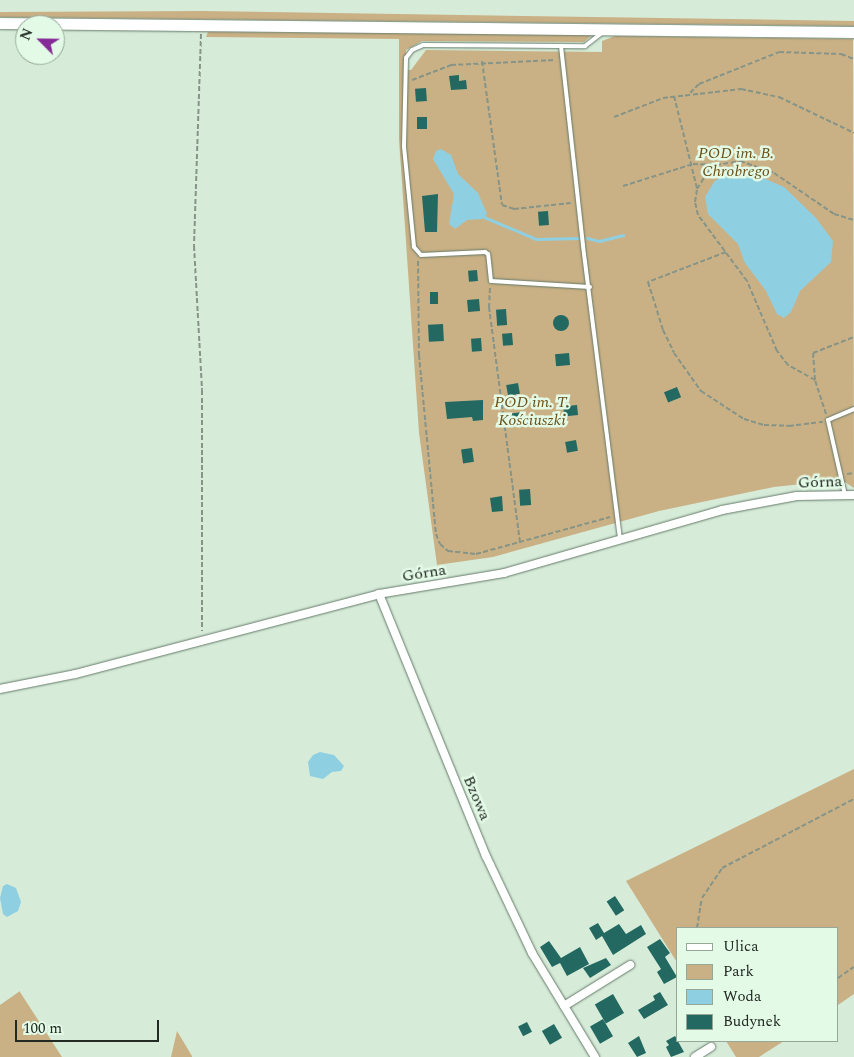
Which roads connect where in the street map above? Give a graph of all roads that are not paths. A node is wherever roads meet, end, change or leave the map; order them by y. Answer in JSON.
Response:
{"nodes":[{"id":1,"x":0,"y":23,"type":"edge"},
{"id":2,"x":606,"y":29,"type":"junction"},
{"id":3,"x":854,"y":32,"type":"edge"},
{"id":4,"x":561,"y":46,"type":"junction"},
{"id":5,"x":590,"y":286,"type":"junction"},
{"id":6,"x":854,"y":409,"type":"edge"},
{"id":7,"x":845,"y":495,"type":"junction"},
{"id":8,"x":854,"y":495,"type":"edge"},
{"id":9,"x":620,"y":538,"type":"junction"},
{"id":10,"x":379,"y":594,"type":"junction"},
{"id":11,"x":0,"y":689,"type":"edge"},
{"id":12,"x":630,"y":965,"type":"dead end"},
{"id":13,"x":564,"y":1006,"type":"junction"},
{"id":14,"x":711,"y":1048,"type":"dead end"},
{"id":15,"x":595,"y":1057,"type":"edge"},
{"id":16,"x":695,"y":1057,"type":"edge"}],
"edges":[{"from":1,"to":2,"type":"street"},
{"from":2,"to":3,"type":"street"},
{"from":2,"to":4,"type":"lane"},
{"from":4,"to":5,"type":"lane"},
{"from":4,"to":5,"type":"lane"},
{"from":5,"to":9,"type":"lane"},
{"from":6,"to":7,"type":"lane"},
{"from":7,"to":8,"type":"street","name":"Górna"},
{"from":7,"to":9,"type":"street","name":"Górna"},
{"from":9,"to":10,"type":"street","name":"Górna"},
{"from":10,"to":11,"type":"street","name":"Górna"},
{"from":10,"to":13,"type":"street","name":"Bzowa"},
{"from":12,"to":13,"type":"street"},
{"from":13,"to":15,"type":"street","name":"Bzowa"},
{"from":14,"to":16,"type":"street"}]}
